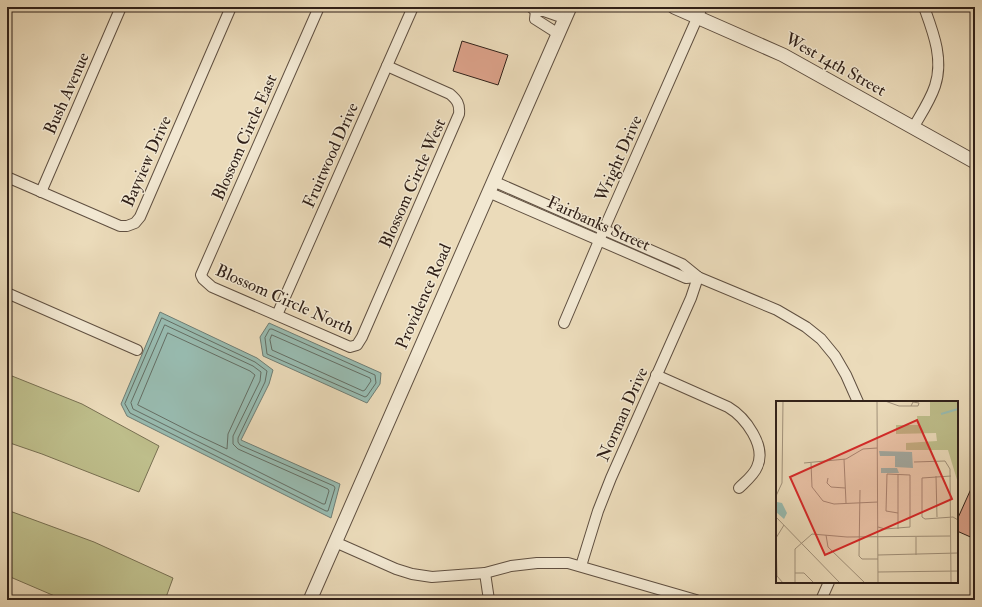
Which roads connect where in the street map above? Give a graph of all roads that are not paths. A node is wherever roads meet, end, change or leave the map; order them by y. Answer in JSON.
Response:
{"nodes":[{"id":1,"x":121,"y":7,"type":"edge"},
{"id":2,"x":231,"y":7,"type":"edge"},
{"id":3,"x":319,"y":7,"type":"edge"},
{"id":4,"x":413,"y":7,"type":"edge"},
{"id":5,"x":674,"y":7,"type":"edge"},
{"id":6,"x":924,"y":7,"type":"edge"},
{"id":7,"x":533,"y":9,"type":"edge"},
{"id":8,"x":700,"y":12,"type":"edge"},
{"id":9,"x":567,"y":13,"type":"edge"},
{"id":10,"x":557,"y":33,"type":"junction"},
{"id":11,"x":387,"y":66,"type":"junction"},
{"id":12,"x":913,"y":128,"type":"junction"},
{"id":13,"x":975,"y":162,"type":"edge"},
{"id":14,"x":7,"y":177,"type":"edge"},
{"id":15,"x":490,"y":187,"type":"junction"},
{"id":16,"x":41,"y":192,"type":"junction"},
{"id":17,"x":604,"y":229,"type":"junction"},
{"id":18,"x":599,"y":240,"type":"junction"},
{"id":19,"x":698,"y":277,"type":"junction"},
{"id":20,"x":203,"y":279,"type":"joint"},
{"id":21,"x":7,"y":293,"type":"edge"},
{"id":22,"x":277,"y":316,"type":"junction"},
{"id":23,"x":564,"y":323,"type":"dead end"},
{"id":24,"x":353,"y":347,"type":"joint"},
{"id":25,"x":137,"y":350,"type":"dead end"},
{"id":26,"x":656,"y":375,"type":"junction"},
{"id":27,"x":858,"y":401,"type":"edge"},
{"id":28,"x":739,"y":488,"type":"dead end"},
{"id":29,"x":335,"y":542,"type":"junction"},
{"id":30,"x":581,"y":566,"type":"junction"},
{"id":31,"x":485,"y":573,"type":"junction"},
{"id":32,"x":829,"y":583,"type":"edge"},
{"id":33,"x":310,"y":600,"type":"edge"},
{"id":34,"x":489,"y":600,"type":"edge"},
{"id":35,"x":696,"y":600,"type":"edge"},
{"id":36,"x":821,"y":600,"type":"edge"}],
"edges":[{"from":1,"to":16,"type":"street","name":"Bush Avenue"},
{"from":2,"to":16,"type":"street","name":"Bayview Drive"},
{"from":3,"to":20,"type":"street","name":"Blossom Circle East"},
{"from":4,"to":11,"type":"street","name":"Fruitwood Drive"},
{"from":5,"to":8,"type":"street","name":"West 14th Street"},
{"from":6,"to":12,"type":"street"},
{"from":7,"to":9,"type":"street"},
{"from":7,"to":10,"type":"street"},
{"from":8,"to":12,"type":"street","name":"West 14th Street"},
{"from":8,"to":17,"type":"street","name":"Wright Drive"},
{"from":9,"to":10,"type":"street","name":"Providence Road"},
{"from":10,"to":15,"type":"street","name":"Providence Road"},
{"from":11,"to":22,"type":"street","name":"Fruitwood Drive"},
{"from":11,"to":24,"type":"street","name":"Blossom Circle West"},
{"from":12,"to":13,"type":"street","name":"West 14th Street"},
{"from":14,"to":16,"type":"street","name":"Bayview Drive"},
{"from":15,"to":17,"type":"street","name":"Fairbanks Street"},
{"from":15,"to":18,"type":"street","name":"Fairbanks Street"},
{"from":15,"to":29,"type":"street","name":"Providence Road"},
{"from":17,"to":18,"type":"street","name":"Wright Drive"},
{"from":17,"to":19,"type":"street","name":"Fairbanks Street"},
{"from":18,"to":19,"type":"street","name":"Fairbanks Street"},
{"from":18,"to":23,"type":"street","name":"Wright Drive"},
{"from":19,"to":26,"type":"street","name":"Norman Drive"},
{"from":19,"to":27,"type":"street","name":"Fairbanks Street"},
{"from":20,"to":22,"type":"street","name":"Blossom Circle North"},
{"from":21,"to":25,"type":"street"},
{"from":22,"to":24,"type":"street","name":"Blossom Circle North"},
{"from":26,"to":28,"type":"street"},
{"from":26,"to":30,"type":"street","name":"Norman Drive"},
{"from":29,"to":31,"type":"street"},
{"from":29,"to":33,"type":"street","name":"Providence Road"},
{"from":30,"to":31,"type":"street"},
{"from":30,"to":35,"type":"street"},
{"from":31,"to":34,"type":"street"},
{"from":32,"to":36,"type":"street"}]}
